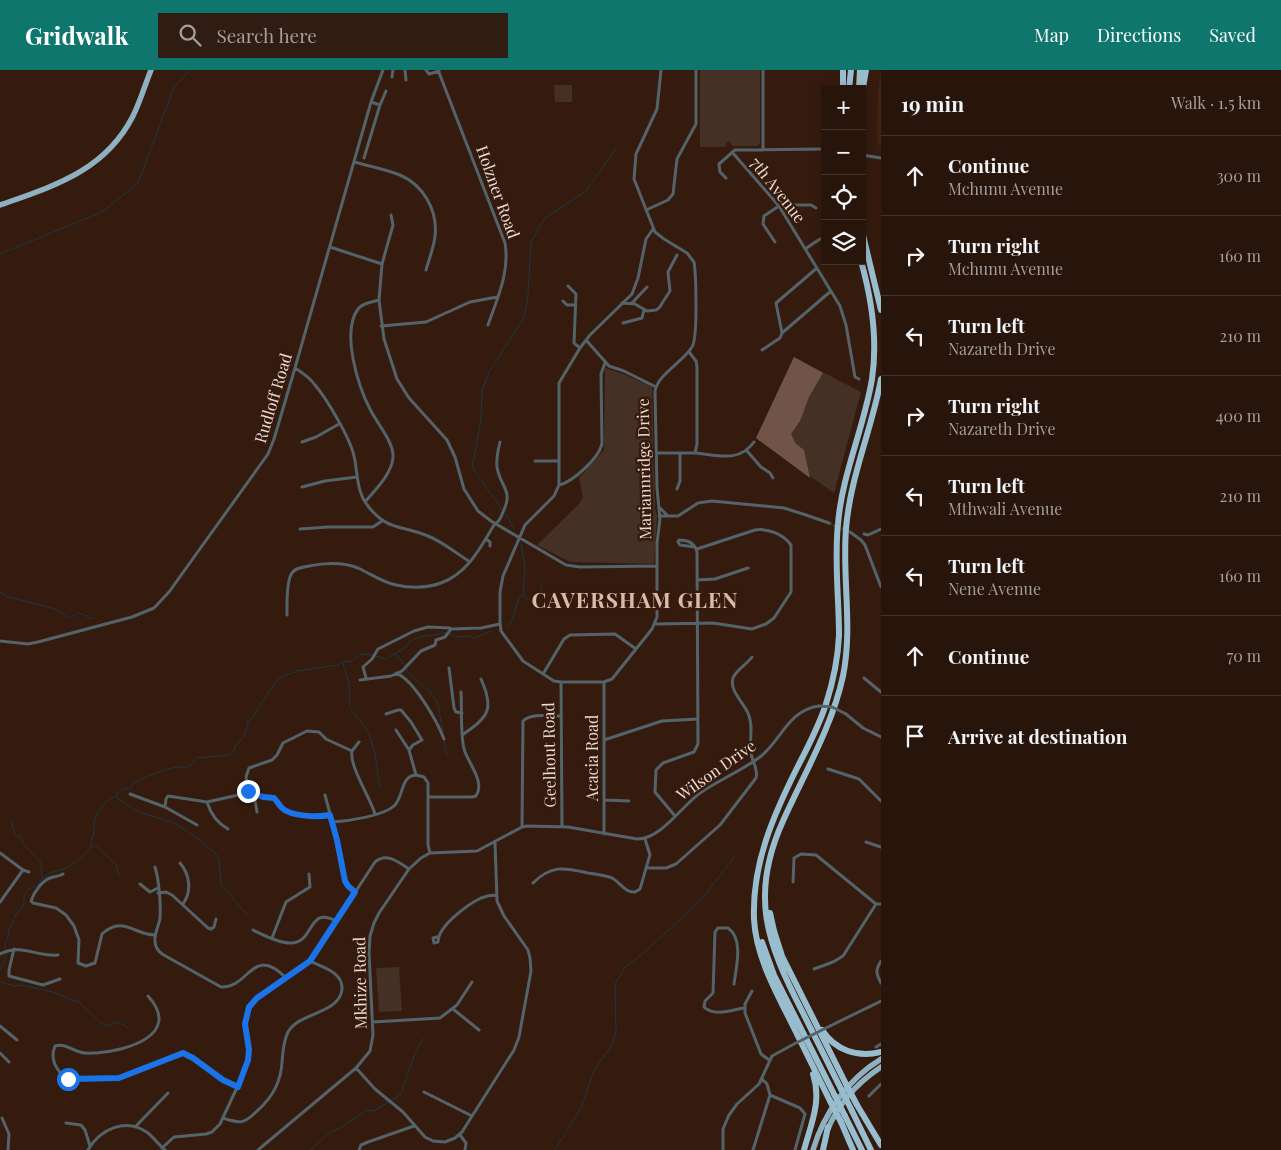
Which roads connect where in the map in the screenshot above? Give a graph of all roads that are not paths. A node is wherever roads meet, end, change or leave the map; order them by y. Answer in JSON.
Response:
{"nodes":[{"id":1,"x":151,"y":70,"type":"edge"},
{"id":2,"x":383,"y":70,"type":"edge"},
{"id":3,"x":394,"y":70,"type":"edge"},
{"id":4,"x":405,"y":70,"type":"edge"},
{"id":5,"x":426,"y":70,"type":"edge"},
{"id":6,"x":661,"y":70,"type":"edge"},
{"id":7,"x":696,"y":70,"type":"edge"},
{"id":8,"x":762,"y":70,"type":"edge"},
{"id":9,"x":843,"y":70,"type":"edge"},
{"id":10,"x":850,"y":70,"type":"edge"},
{"id":11,"x":860,"y":70,"type":"edge"},
{"id":12,"x":866,"y":70,"type":"edge"},
{"id":13,"x":439,"y":71,"type":"edge"},
{"id":14,"x":392,"y":77,"type":"dead end"},
{"id":15,"x":406,"y":80,"type":"dead end"},
{"id":16,"x":843,"y":85,"type":"edge"},
{"id":17,"x":849,"y":85,"type":"edge"},
{"id":18,"x":859,"y":85,"type":"edge"},
{"id":19,"x":863,"y":85,"type":"edge"},
{"id":20,"x":386,"y":91,"type":"dead end"},
{"id":21,"x":371,"y":102,"type":"junction"},
{"id":22,"x":380,"y":105,"type":"junction"},
{"id":23,"x":740,"y":149,"type":"junction"},
{"id":24,"x":763,"y":150,"type":"junction"},
{"id":25,"x":821,"y":150,"type":"edge"},
{"id":26,"x":732,"y":152,"type":"junction"},
{"id":27,"x":866,"y":156,"type":"edge"},
{"id":28,"x":736,"y":157,"type":"junction"},
{"id":29,"x":364,"y":158,"type":"dead end"},
{"id":30,"x":881,"y":158,"type":"edge"},
{"id":31,"x":354,"y":162,"type":"junction"},
{"id":32,"x":726,"y":178,"type":"dead end"},
{"id":33,"x":0,"y":205,"type":"edge"},
{"id":34,"x":779,"y":206,"type":"junction"},
{"id":35,"x":816,"y":208,"type":"dead end"},
{"id":36,"x":646,"y":210,"type":"junction"},
{"id":37,"x":391,"y":215,"type":"dead end"},
{"id":38,"x":653,"y":229,"type":"junction"},
{"id":39,"x":820,"y":239,"type":"dead end"},
{"id":40,"x":775,"y":242,"type":"dead end"},
{"id":41,"x":330,"y":247,"type":"junction"},
{"id":42,"x":866,"y":248,"type":"edge"},
{"id":43,"x":805,"y":249,"type":"junction"},
{"id":44,"x":677,"y":255,"type":"dead end"},
{"id":45,"x":382,"y":264,"type":"junction"},
{"id":46,"x":862,"y":265,"type":"edge"},
{"id":47,"x":817,"y":268,"type":"junction"},
{"id":48,"x":426,"y":270,"type":"dead end"},
{"id":49,"x":568,"y":286,"type":"dead end"},
{"id":50,"x":646,"y":287,"type":"dead end"},
{"id":51,"x":831,"y":292,"type":"junction"},
{"id":52,"x":497,"y":297,"type":"junction"},
{"id":53,"x":379,"y":300,"type":"junction"},
{"id":54,"x":563,"y":302,"type":"dead end"},
{"id":55,"x":622,"y":303,"type":"junction"},
{"id":56,"x":632,"y":303,"type":"junction"},
{"id":57,"x":576,"y":305,"type":"junction"},
{"id":58,"x":644,"y":310,"type":"junction"},
{"id":59,"x":881,"y":310,"type":"edge"},
{"id":60,"x":623,"y":323,"type":"dead end"},
{"id":61,"x":488,"y":325,"type":"dead end"},
{"id":62,"x":381,"y":326,"type":"junction"},
{"id":63,"x":782,"y":333,"type":"junction"},
{"id":64,"x":586,"y":340,"type":"junction"},
{"id":65,"x":580,"y":348,"type":"junction"},
{"id":66,"x":762,"y":350,"type":"dead end"},
{"id":67,"x":688,"y":352,"type":"junction"},
{"id":68,"x":605,"y":363,"type":"junction"},
{"id":69,"x":296,"y":368,"type":"junction"},
{"id":70,"x":859,"y":379,"type":"dead end"},
{"id":71,"x":881,"y":379,"type":"edge"},
{"id":72,"x":656,"y":387,"type":"junction"},
{"id":73,"x":339,"y":424,"type":"junction"},
{"id":74,"x":302,"y":442,"type":"dead end"},
{"id":75,"x":500,"y":442,"type":"dead end"},
{"id":76,"x":754,"y":442,"type":"dead end"},
{"id":77,"x":747,"y":451,"type":"junction"},
{"id":78,"x":656,"y":453,"type":"junction"},
{"id":79,"x":680,"y":453,"type":"junction"},
{"id":80,"x":695,"y":453,"type":"junction"},
{"id":81,"x":535,"y":461,"type":"dead end"},
{"id":82,"x":559,"y":461,"type":"junction"},
{"id":83,"x":357,"y":477,"type":"junction"},
{"id":84,"x":773,"y":478,"type":"dead end"},
{"id":85,"x":559,"y":485,"type":"junction"},
{"id":86,"x":302,"y":487,"type":"dead end"},
{"id":87,"x":677,"y":489,"type":"dead end"},
{"id":88,"x":365,"y":502,"type":"junction"},
{"id":89,"x":658,"y":507,"type":"junction"},
{"id":90,"x":659,"y":516,"type":"junction"},
{"id":91,"x":668,"y":516,"type":"junction"},
{"id":92,"x":382,"y":521,"type":"junction"},
{"id":93,"x":828,"y":523,"type":"tunnel mouth"},
{"id":94,"x":496,"y":524,"type":"junction"},
{"id":95,"x":300,"y":529,"type":"dead end"},
{"id":96,"x":881,"y":529,"type":"edge"},
{"id":97,"x":850,"y":532,"type":"tunnel mouth"},
{"id":98,"x":864,"y":534,"type":"dead end"},
{"id":99,"x":520,"y":537,"type":"junction"},
{"id":100,"x":486,"y":539,"type":"junction"},
{"id":101,"x":490,"y":546,"type":"dead end"},
{"id":102,"x":696,"y":548,"type":"junction"},
{"id":103,"x":470,"y":562,"type":"junction"},
{"id":104,"x":657,"y":566,"type":"junction"},
{"id":105,"x":748,"y":568,"type":"dead end"},
{"id":106,"x":697,"y":580,"type":"junction"},
{"id":107,"x":881,"y":587,"type":"edge"},
{"id":108,"x":287,"y":615,"type":"dead end"},
{"id":109,"x":698,"y":623,"type":"junction"},
{"id":110,"x":500,"y":624,"type":"junction"},
{"id":111,"x":656,"y":624,"type":"junction"},
{"id":112,"x":450,"y":630,"type":"junction"},
{"id":113,"x":0,"y":641,"type":"edge"},
{"id":114,"x":636,"y":649,"type":"junction"},
{"id":115,"x":752,"y":657,"type":"dead end"},
{"id":116,"x":449,"y":668,"type":"dead end"},
{"id":117,"x":395,"y":673,"type":"junction"},
{"id":118,"x":542,"y":674,"type":"junction"},
{"id":119,"x":366,"y":678,"type":"junction"},
{"id":120,"x":864,"y":678,"type":"dead end"},
{"id":121,"x":481,"y":679,"type":"dead end"},
{"id":122,"x":360,"y":680,"type":"dead end"},
{"id":123,"x":561,"y":682,"type":"junction"},
{"id":124,"x":602,"y":682,"type":"junction"},
{"id":125,"x":461,"y":692,"type":"dead end"},
{"id":126,"x":881,"y":692,"type":"edge"},
{"id":127,"x":462,"y":713,"type":"junction"},
{"id":128,"x":386,"y":714,"type":"dead end"},
{"id":129,"x":561,"y":716,"type":"junction"},
{"id":130,"x":698,"y":719,"type":"junction"},
{"id":131,"x":396,"y":730,"type":"dead end"},
{"id":132,"x":462,"y":735,"type":"junction"},
{"id":133,"x":881,"y":737,"type":"edge"},
{"id":134,"x":444,"y":739,"type":"dead end"},
{"id":135,"x":604,"y":740,"type":"junction"},
{"id":136,"x":359,"y":742,"type":"dead end"},
{"id":137,"x":409,"y":750,"type":"junction"},
{"id":138,"x":352,"y":751,"type":"junction"},
{"id":139,"x":754,"y":761,"type":"junction"},
{"id":140,"x":828,"y":769,"type":"dead end"},
{"id":141,"x":416,"y":775,"type":"junction"},
{"id":142,"x":251,"y":792,"type":"junction"},
{"id":143,"x":130,"y":794,"type":"dead end"},
{"id":144,"x":325,"y":795,"type":"dead end"},
{"id":145,"x":428,"y":797,"type":"junction"},
{"id":146,"x":605,"y":800,"type":"junction"},
{"id":147,"x":629,"y":801,"type":"dead end"},
{"id":148,"x":881,"y":801,"type":"edge"},
{"id":149,"x":207,"y":802,"type":"junction"},
{"id":150,"x":165,"y":807,"type":"junction"},
{"id":151,"x":257,"y":812,"type":"dead end"},
{"id":152,"x":375,"y":814,"type":"junction"},
{"id":153,"x":330,"y":815,"type":"junction"},
{"id":154,"x":675,"y":816,"type":"junction"},
{"id":155,"x":333,"y":822,"type":"junction"},
{"id":156,"x":197,"y":825,"type":"dead end"},
{"id":157,"x":562,"y":827,"type":"junction"},
{"id":158,"x":522,"y":828,"type":"junction"},
{"id":159,"x":228,"y":829,"type":"dead end"},
{"id":160,"x":604,"y":834,"type":"junction"},
{"id":161,"x":645,"y":839,"type":"junction"},
{"id":162,"x":495,"y":842,"type":"junction"},
{"id":163,"x":866,"y":842,"type":"dead end"},
{"id":164,"x":881,"y":847,"type":"edge"},
{"id":165,"x":0,"y":853,"type":"edge"},
{"id":166,"x":430,"y":853,"type":"junction"},
{"id":167,"x":769,"y":859,"type":"junction"},
{"id":168,"x":180,"y":863,"type":"dead end"},
{"id":169,"x":155,"y":867,"type":"dead end"},
{"id":170,"x":647,"y":868,"type":"junction"},
{"id":171,"x":409,"y":869,"type":"junction"},
{"id":172,"x":23,"y":870,"type":"junction"},
{"id":173,"x":29,"y":872,"type":"dead end"},
{"id":174,"x":62,"y":874,"type":"dead end"},
{"id":175,"x":309,"y":874,"type":"dead end"},
{"id":176,"x":793,"y":882,"type":"dead end"},
{"id":177,"x":533,"y":883,"type":"dead end"},
{"id":178,"x":140,"y":884,"type":"dead end"},
{"id":179,"x":158,"y":888,"type":"junction"},
{"id":180,"x":355,"y":892,"type":"junction"},
{"id":181,"x":158,"y":893,"type":"junction"},
{"id":182,"x":496,"y":895,"type":"junction"},
{"id":183,"x":755,"y":899,"type":"junction"},
{"id":184,"x":0,"y":902,"type":"edge"},
{"id":185,"x":182,"y":904,"type":"junction"},
{"id":186,"x":876,"y":904,"type":"junction"},
{"id":187,"x":881,"y":904,"type":"edge"},
{"id":188,"x":216,"y":919,"type":"dead end"},
{"id":189,"x":336,"y":921,"type":"junction"},
{"id":190,"x":253,"y":930,"type":"dead end"},
{"id":191,"x":155,"y":935,"type":"junction"},
{"id":192,"x":437,"y":937,"type":"dead end"},
{"id":193,"x":272,"y":938,"type":"junction"},
{"id":194,"x":14,"y":949,"type":"junction"},
{"id":195,"x":0,"y":954,"type":"edge"},
{"id":196,"x":58,"y":955,"type":"dead end"},
{"id":197,"x":310,"y":961,"type":"junction"},
{"id":198,"x":881,"y":961,"type":"edge"},
{"id":199,"x":814,"y":969,"type":"dead end"},
{"id":200,"x":286,"y":978,"type":"junction"},
{"id":201,"x":60,"y":979,"type":"dead end"},
{"id":202,"x":472,"y":982,"type":"dead end"},
{"id":203,"x":881,"y":983,"type":"edge"},
{"id":204,"x":734,"y":984,"type":"dead end"},
{"id":205,"x":752,"y":991,"type":"dead end"},
{"id":206,"x":801,"y":995,"type":"junction"},
{"id":207,"x":148,"y":996,"type":"dead end"},
{"id":208,"x":881,"y":1001,"type":"edge"},
{"id":209,"x":744,"y":1008,"type":"junction"},
{"id":210,"x":453,"y":1009,"type":"junction"},
{"id":211,"x":372,"y":1022,"type":"junction"},
{"id":212,"x":0,"y":1026,"type":"edge"},
{"id":213,"x":480,"y":1030,"type":"dead end"},
{"id":214,"x":16,"y":1040,"type":"dead end"},
{"id":215,"x":881,"y":1044,"type":"edge"},
{"id":216,"x":802,"y":1045,"type":"junction"},
{"id":217,"x":876,"y":1047,"type":"dead end"},
{"id":218,"x":881,"y":1052,"type":"edge"},
{"id":219,"x":0,"y":1053,"type":"edge"},
{"id":220,"x":881,"y":1059,"type":"edge"},
{"id":221,"x":769,"y":1060,"type":"junction"},
{"id":222,"x":9,"y":1062,"type":"dead end"},
{"id":223,"x":881,"y":1067,"type":"edge"},
{"id":224,"x":356,"y":1068,"type":"junction"},
{"id":225,"x":762,"y":1079,"type":"junction"},
{"id":226,"x":881,"y":1084,"type":"edge"},
{"id":227,"x":843,"y":1086,"type":"junction"},
{"id":228,"x":238,"y":1087,"type":"junction"},
{"id":229,"x":424,"y":1092,"type":"dead end"},
{"id":230,"x":168,"y":1093,"type":"dead end"},
{"id":231,"x":770,"y":1095,"type":"junction"},
{"id":232,"x":869,"y":1096,"type":"dead end"},
{"id":233,"x":832,"y":1098,"type":"junction"},
{"id":234,"x":854,"y":1108,"type":"junction"},
{"id":235,"x":472,"y":1116,"type":"junction"},
{"id":236,"x":2,"y":1118,"type":"dead end"},
{"id":237,"x":224,"y":1118,"type":"junction"},
{"id":238,"x":843,"y":1119,"type":"junction"},
{"id":239,"x":66,"y":1123,"type":"dead end"},
{"id":240,"x":414,"y":1126,"type":"junction"},
{"id":241,"x":134,"y":1127,"type":"junction"},
{"id":242,"x":828,"y":1127,"type":"joint"},
{"id":243,"x":460,"y":1135,"type":"junction"},
{"id":244,"x":881,"y":1145,"type":"edge"},
{"id":245,"x":89,"y":1148,"type":"edge"},
{"id":246,"x":164,"y":1149,"type":"edge"},
{"id":247,"x":8,"y":1150,"type":"edge"},
{"id":248,"x":258,"y":1150,"type":"edge"},
{"id":249,"x":358,"y":1150,"type":"edge"},
{"id":250,"x":465,"y":1150,"type":"edge"},
{"id":251,"x":723,"y":1150,"type":"edge"},
{"id":252,"x":753,"y":1150,"type":"edge"},
{"id":253,"x":794,"y":1150,"type":"edge"},
{"id":254,"x":804,"y":1150,"type":"edge"},
{"id":255,"x":813,"y":1150,"type":"edge"},
{"id":256,"x":821,"y":1150,"type":"edge"},
{"id":257,"x":853,"y":1150,"type":"edge"},
{"id":258,"x":862,"y":1150,"type":"edge"},
{"id":259,"x":871,"y":1150,"type":"edge"}],
"edges":[{"from":1,"to":33,"type":"highway"},
{"from":2,"to":21,"type":"street","name":"Rudloff Road"},
{"from":3,"to":14,"type":"street"},
{"from":4,"to":15,"type":"street"},
{"from":5,"to":13,"type":"street"},
{"from":6,"to":36,"type":"street"},
{"from":7,"to":36,"type":"street"},
{"from":8,"to":24,"type":"street","name":"7th Avenue"},
{"from":9,"to":16,"type":"highway"},
{"from":10,"to":17,"type":"highway"},
{"from":11,"to":18,"type":"highway"},
{"from":12,"to":19,"type":"highway"},
{"from":13,"to":52,"type":"street","name":"Holzner Road"},
{"from":20,"to":22,"type":"street"},
{"from":21,"to":22,"type":"street"},
{"from":21,"to":31,"type":"street","name":"Rudloff Road"},
{"from":22,"to":29,"type":"street"},
{"from":23,"to":24,"type":"street"},
{"from":23,"to":26,"type":"street"},
{"from":23,"to":28,"type":"street"},
{"from":24,"to":25,"type":"street"},
{"from":26,"to":28,"type":"street","name":"7th Avenue"},
{"from":26,"to":32,"type":"street"},
{"from":27,"to":30,"type":"street"},
{"from":28,"to":34,"type":"street","name":"7th Avenue"},
{"from":31,"to":41,"type":"street","name":"Rudloff Road"},
{"from":31,"to":48,"type":"street"},
{"from":34,"to":35,"type":"street"},
{"from":34,"to":40,"type":"street"},
{"from":34,"to":43,"type":"street","name":"7th Avenue"},
{"from":36,"to":38,"type":"street"},
{"from":37,"to":45,"type":"street"},
{"from":38,"to":55,"type":"street"},
{"from":38,"to":67,"type":"street","name":"Mariannridge Drive"},
{"from":39,"to":43,"type":"street"},
{"from":41,"to":45,"type":"street"},
{"from":41,"to":69,"type":"street","name":"Rudloff Road"},
{"from":42,"to":59,"type":"highway"},
{"from":43,"to":47,"type":"street","name":"7th Avenue"},
{"from":44,"to":58,"type":"street"},
{"from":45,"to":53,"type":"street"},
{"from":46,"to":183,"type":"highway"},
{"from":47,"to":51,"type":"street","name":"7th Avenue"},
{"from":47,"to":63,"type":"street"},
{"from":49,"to":57,"type":"street"},
{"from":50,"to":56,"type":"street"},
{"from":51,"to":63,"type":"street"},
{"from":51,"to":70,"type":"street","name":"7th Avenue"},
{"from":52,"to":61,"type":"street","name":"Holzner Road"},
{"from":52,"to":62,"type":"street"},
{"from":53,"to":62,"type":"street"},
{"from":53,"to":88,"type":"street"},
{"from":54,"to":57,"type":"street"},
{"from":55,"to":56,"type":"street"},
{"from":55,"to":64,"type":"street"},
{"from":56,"to":58,"type":"street"},
{"from":57,"to":65,"type":"street"},
{"from":58,"to":60,"type":"street"},
{"from":62,"to":94,"type":"street"},
{"from":63,"to":66,"type":"street"},
{"from":64,"to":65,"type":"street"},
{"from":64,"to":68,"type":"street"},
{"from":65,"to":82,"type":"street"},
{"from":67,"to":72,"type":"street","name":"Mariannridge Drive"},
{"from":67,"to":80,"type":"street"},
{"from":68,"to":72,"type":"street"},
{"from":68,"to":85,"type":"street"},
{"from":69,"to":73,"type":"street"},
{"from":69,"to":113,"type":"street","name":"Rudloff Road"},
{"from":71,"to":167,"type":"highway"},
{"from":72,"to":78,"type":"street","name":"Mariannridge Drive"},
{"from":73,"to":74,"type":"street"},
{"from":73,"to":83,"type":"street"},
{"from":75,"to":94,"type":"street"},
{"from":76,"to":77,"type":"street"},
{"from":77,"to":80,"type":"street"},
{"from":77,"to":84,"type":"street"},
{"from":78,"to":79,"type":"street"},
{"from":78,"to":89,"type":"street","name":"Mariannridge Drive"},
{"from":79,"to":80,"type":"street"},
{"from":79,"to":87,"type":"street"},
{"from":81,"to":82,"type":"street"},
{"from":82,"to":85,"type":"street"},
{"from":83,"to":86,"type":"street"},
{"from":83,"to":88,"type":"street"},
{"from":85,"to":99,"type":"street"},
{"from":88,"to":92,"type":"street"},
{"from":89,"to":90,"type":"street","name":"Mariannridge Drive"},
{"from":89,"to":91,"type":"street"},
{"from":90,"to":91,"type":"street"},
{"from":90,"to":104,"type":"street","name":"Mariannridge Drive"},
{"from":91,"to":93,"type":"street"},
{"from":92,"to":95,"type":"street"},
{"from":92,"to":103,"type":"street"},
{"from":94,"to":99,"type":"street"},
{"from":94,"to":100,"type":"street"},
{"from":96,"to":98,"type":"street"},
{"from":97,"to":107,"type":"street"},
{"from":99,"to":104,"type":"street"},
{"from":99,"to":110,"type":"street"},
{"from":100,"to":101,"type":"street"},
{"from":100,"to":103,"type":"street"},
{"from":102,"to":102,"type":"street"},
{"from":102,"to":106,"type":"street"},
{"from":102,"to":109,"type":"street"},
{"from":103,"to":108,"type":"street"},
{"from":104,"to":111,"type":"street","name":"Mariannridge Drive"},
{"from":105,"to":106,"type":"street"},
{"from":106,"to":109,"type":"street"},
{"from":109,"to":111,"type":"street"},
{"from":109,"to":130,"type":"street"},
{"from":110,"to":112,"type":"street"},
{"from":110,"to":118,"type":"street"},
{"from":111,"to":114,"type":"street"},
{"from":112,"to":117,"type":"street"},
{"from":112,"to":119,"type":"street"},
{"from":114,"to":118,"type":"street"},
{"from":114,"to":124,"type":"street"},
{"from":115,"to":139,"type":"street"},
{"from":116,"to":127,"type":"street"},
{"from":117,"to":119,"type":"street"},
{"from":117,"to":134,"type":"street"},
{"from":118,"to":123,"type":"street"},
{"from":119,"to":122,"type":"street"},
{"from":120,"to":126,"type":"street"},
{"from":121,"to":132,"type":"street"},
{"from":123,"to":124,"type":"street"},
{"from":123,"to":129,"type":"street","name":"Geelhout Road"},
{"from":124,"to":135,"type":"street","name":"Acacia Road"},
{"from":125,"to":127,"type":"street"},
{"from":127,"to":132,"type":"street"},
{"from":128,"to":137,"type":"street"},
{"from":129,"to":157,"type":"street","name":"Geelhout Road"},
{"from":129,"to":158,"type":"street"},
{"from":130,"to":135,"type":"street"},
{"from":130,"to":154,"type":"street"},
{"from":131,"to":137,"type":"street"},
{"from":132,"to":145,"type":"street"},
{"from":133,"to":139,"type":"street","name":"Wilson Drive","bridge":true},
{"from":135,"to":146,"type":"street","name":"Acacia Road"},
{"from":136,"to":138,"type":"street"},
{"from":137,"to":141,"type":"street"},
{"from":138,"to":142,"type":"street"},
{"from":138,"to":152,"type":"street"},
{"from":139,"to":154,"type":"street","name":"Wilson Drive"},
{"from":139,"to":170,"type":"street"},
{"from":140,"to":148,"type":"street"},
{"from":141,"to":145,"type":"street"},
{"from":141,"to":152,"type":"street"},
{"from":142,"to":149,"type":"street"},
{"from":142,"to":151,"type":"street"},
{"from":142,"to":153,"type":"street"},
{"from":143,"to":150,"type":"street"},
{"from":144,"to":153,"type":"street"},
{"from":145,"to":166,"type":"street"},
{"from":146,"to":147,"type":"street"},
{"from":146,"to":160,"type":"street","name":"Acacia Road"},
{"from":149,"to":150,"type":"street"},
{"from":149,"to":159,"type":"street"},
{"from":150,"to":156,"type":"street"},
{"from":152,"to":155,"type":"street"},
{"from":153,"to":155,"type":"street"},
{"from":154,"to":161,"type":"street","name":"Wilson Drive"},
{"from":155,"to":180,"type":"street"},
{"from":157,"to":158,"type":"street"},
{"from":157,"to":160,"type":"street"},
{"from":158,"to":162,"type":"street"},
{"from":160,"to":161,"type":"street"},
{"from":161,"to":170,"type":"street"},
{"from":162,"to":166,"type":"street"},
{"from":162,"to":182,"type":"street"},
{"from":163,"to":164,"type":"street"},
{"from":165,"to":172,"type":"street"},
{"from":166,"to":171,"type":"street","name":"Mkhize Road"},
{"from":167,"to":206,"type":"highway"},
{"from":167,"to":227,"type":"highway"},
{"from":168,"to":185,"type":"street"},
{"from":169,"to":179,"type":"street"},
{"from":170,"to":177,"type":"street"},
{"from":171,"to":180,"type":"street"},
{"from":171,"to":211,"type":"street","name":"Mkhize Road"},
{"from":172,"to":173,"type":"street"},
{"from":172,"to":184,"type":"street"},
{"from":174,"to":191,"type":"street"},
{"from":175,"to":193,"type":"street"},
{"from":176,"to":186,"type":"street"},
{"from":178,"to":179,"type":"street"},
{"from":179,"to":181,"type":"street"},
{"from":180,"to":189,"type":"street"},
{"from":181,"to":185,"type":"street"},
{"from":181,"to":191,"type":"street"},
{"from":182,"to":192,"type":"street"},
{"from":182,"to":235,"type":"street"},
{"from":183,"to":216,"type":"highway"},
{"from":183,"to":233,"type":"highway"},
{"from":185,"to":188,"type":"street"},
{"from":186,"to":187,"type":"street"},
{"from":186,"to":199,"type":"street"},
{"from":189,"to":193,"type":"street"},
{"from":189,"to":197,"type":"street"},
{"from":190,"to":193,"type":"street"},
{"from":191,"to":200,"type":"street"},
{"from":194,"to":195,"type":"street"},
{"from":194,"to":196,"type":"street"},
{"from":194,"to":201,"type":"street"},
{"from":197,"to":200,"type":"street"},
{"from":197,"to":237,"type":"street"},
{"from":198,"to":203,"type":"street"},
{"from":200,"to":228,"type":"street"},
{"from":202,"to":210,"type":"street"},
{"from":204,"to":209,"type":"street"},
{"from":205,"to":209,"type":"street"},
{"from":206,"to":218,"type":"highway"},
{"from":206,"to":227,"type":"highway"},
{"from":207,"to":228,"type":"street"},
{"from":208,"to":221,"type":"street","bridge":true},
{"from":209,"to":221,"type":"street"},
{"from":210,"to":211,"type":"street"},
{"from":210,"to":213,"type":"street"},
{"from":211,"to":224,"type":"street","name":"Mkhize Road"},
{"from":212,"to":214,"type":"street"},
{"from":215,"to":217,"type":"street"},
{"from":216,"to":233,"type":"highway"},
{"from":216,"to":254,"type":"highway"},
{"from":219,"to":222,"type":"street"},
{"from":220,"to":255,"type":"highway"},
{"from":221,"to":225,"type":"street"},
{"from":223,"to":242,"type":"highway"},
{"from":224,"to":240,"type":"street"},
{"from":224,"to":248,"type":"street","name":"Mkhize Road"},
{"from":225,"to":231,"type":"street"},
{"from":225,"to":251,"type":"street"},
{"from":226,"to":232,"type":"street"},
{"from":227,"to":234,"type":"highway","bridge":true},
{"from":228,"to":237,"type":"street"},
{"from":229,"to":235,"type":"street"},
{"from":230,"to":241,"type":"street"},
{"from":231,"to":252,"type":"street"},
{"from":231,"to":253,"type":"street"},
{"from":233,"to":238,"type":"highway","bridge":true},
{"from":234,"to":244,"type":"highway"},
{"from":234,"to":259,"type":"highway"},
{"from":235,"to":243,"type":"street"},
{"from":236,"to":247,"type":"street"},
{"from":237,"to":246,"type":"street"},
{"from":238,"to":257,"type":"highway"},
{"from":238,"to":258,"type":"highway"},
{"from":239,"to":245,"type":"street"},
{"from":240,"to":243,"type":"street"},
{"from":240,"to":249,"type":"street"},
{"from":241,"to":245,"type":"street"},
{"from":241,"to":246,"type":"street"},
{"from":242,"to":256,"type":"highway"},
{"from":243,"to":250,"type":"street"}]}
